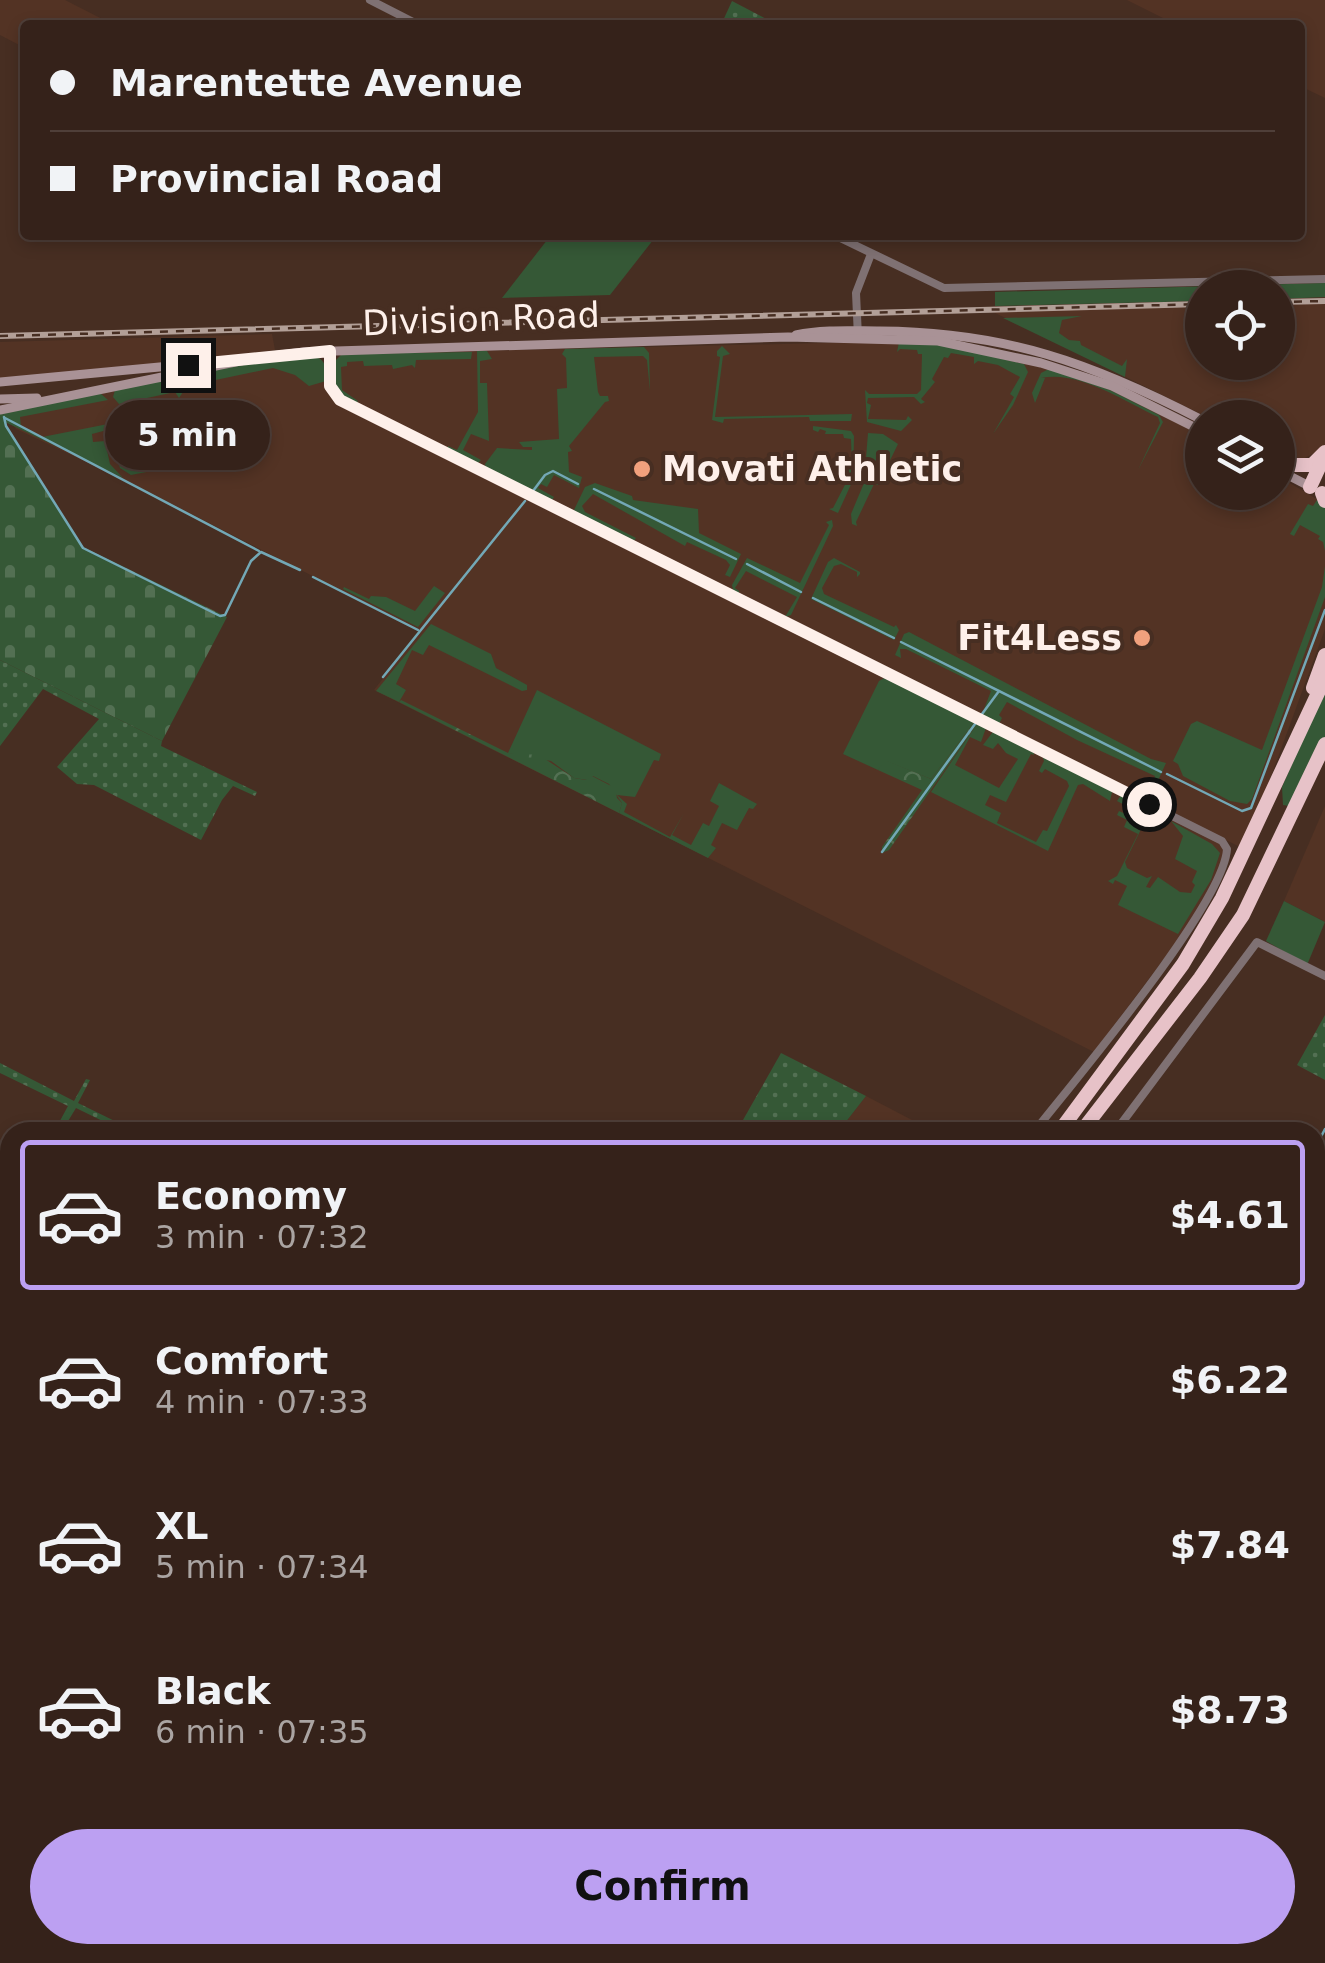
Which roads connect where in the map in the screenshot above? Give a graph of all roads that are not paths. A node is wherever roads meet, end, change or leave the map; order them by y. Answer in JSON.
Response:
{"nodes":[{"id":1,"x":370,"y":0,"type":"edge"},
{"id":2,"x":409,"y":20,"type":"edge"},
{"id":3,"x":844,"y":240,"type":"edge"},
{"id":4,"x":871,"y":254,"type":"junction"},
{"id":5,"x":1325,"y":278,"type":"edge"},
{"id":6,"x":858,"y":335,"type":"junction"},
{"id":7,"x":330,"y":351,"type":"junction"},
{"id":8,"x":1035,"y":356,"type":"junction"},
{"id":9,"x":255,"y":358,"type":"junction"},
{"id":10,"x":0,"y":382,"type":"edge"},
{"id":11,"x":66,"y":397,"type":"junction"},
{"id":12,"x":0,"y":399,"type":"edge"},
{"id":13,"x":0,"y":410,"type":"edge"},
{"id":14,"x":1185,"y":411,"type":"edge"},
{"id":15,"x":1185,"y":422,"type":"edge"},
{"id":16,"x":1325,"y":454,"type":"edge"},
{"id":17,"x":1295,"y":464,"type":"edge"},
{"id":18,"x":1295,"y":473,"type":"edge"},
{"id":19,"x":1320,"y":489,"type":"edge"},
{"id":20,"x":1325,"y":656,"type":"edge"},
{"id":21,"x":1325,"y":678,"type":"edge"},
{"id":22,"x":1325,"y":744,"type":"edge"},
{"id":23,"x":1286,"y":760,"type":"junction"},
{"id":24,"x":1325,"y":764,"type":"edge"},
{"id":25,"x":1243,"y":915,"type":"junction"},
{"id":26,"x":1325,"y":976,"type":"edge"},
{"id":27,"x":1042,"y":1122,"type":"edge"},
{"id":28,"x":1066,"y":1122,"type":"edge"},
{"id":29,"x":1089,"y":1122,"type":"edge"},
{"id":30,"x":1122,"y":1122,"type":"edge"}],
"edges":[{"from":1,"to":2,"type":"street"},
{"from":3,"to":4,"type":"street"},
{"from":4,"to":5,"type":"street"},
{"from":4,"to":6,"type":"street"},
{"from":6,"to":7,"type":"main road","name":"Division Road"},
{"from":6,"to":8,"type":"main road","name":"Division Road"},
{"from":7,"to":9,"type":"main road","name":"Division Road"},
{"from":7,"to":27,"type":"street"},
{"from":8,"to":14,"type":"main road"},
{"from":8,"to":15,"type":"main road"},
{"from":9,"to":10,"type":"main road"},
{"from":9,"to":11,"type":"main road","name":"Division Road"},
{"from":11,"to":12,"type":"main road"},
{"from":11,"to":13,"type":"main road","name":"Division Road"},
{"from":16,"to":17,"type":"highway"},
{"from":16,"to":19,"type":"highway"},
{"from":18,"to":19,"type":"main road"},
{"from":20,"to":23,"type":"highway"},
{"from":21,"to":23,"type":"highway"},
{"from":22,"to":25,"type":"highway"},
{"from":23,"to":28,"type":"highway"},
{"from":24,"to":25,"type":"highway"},
{"from":25,"to":29,"type":"highway"},
{"from":26,"to":30,"type":"street"}]}
